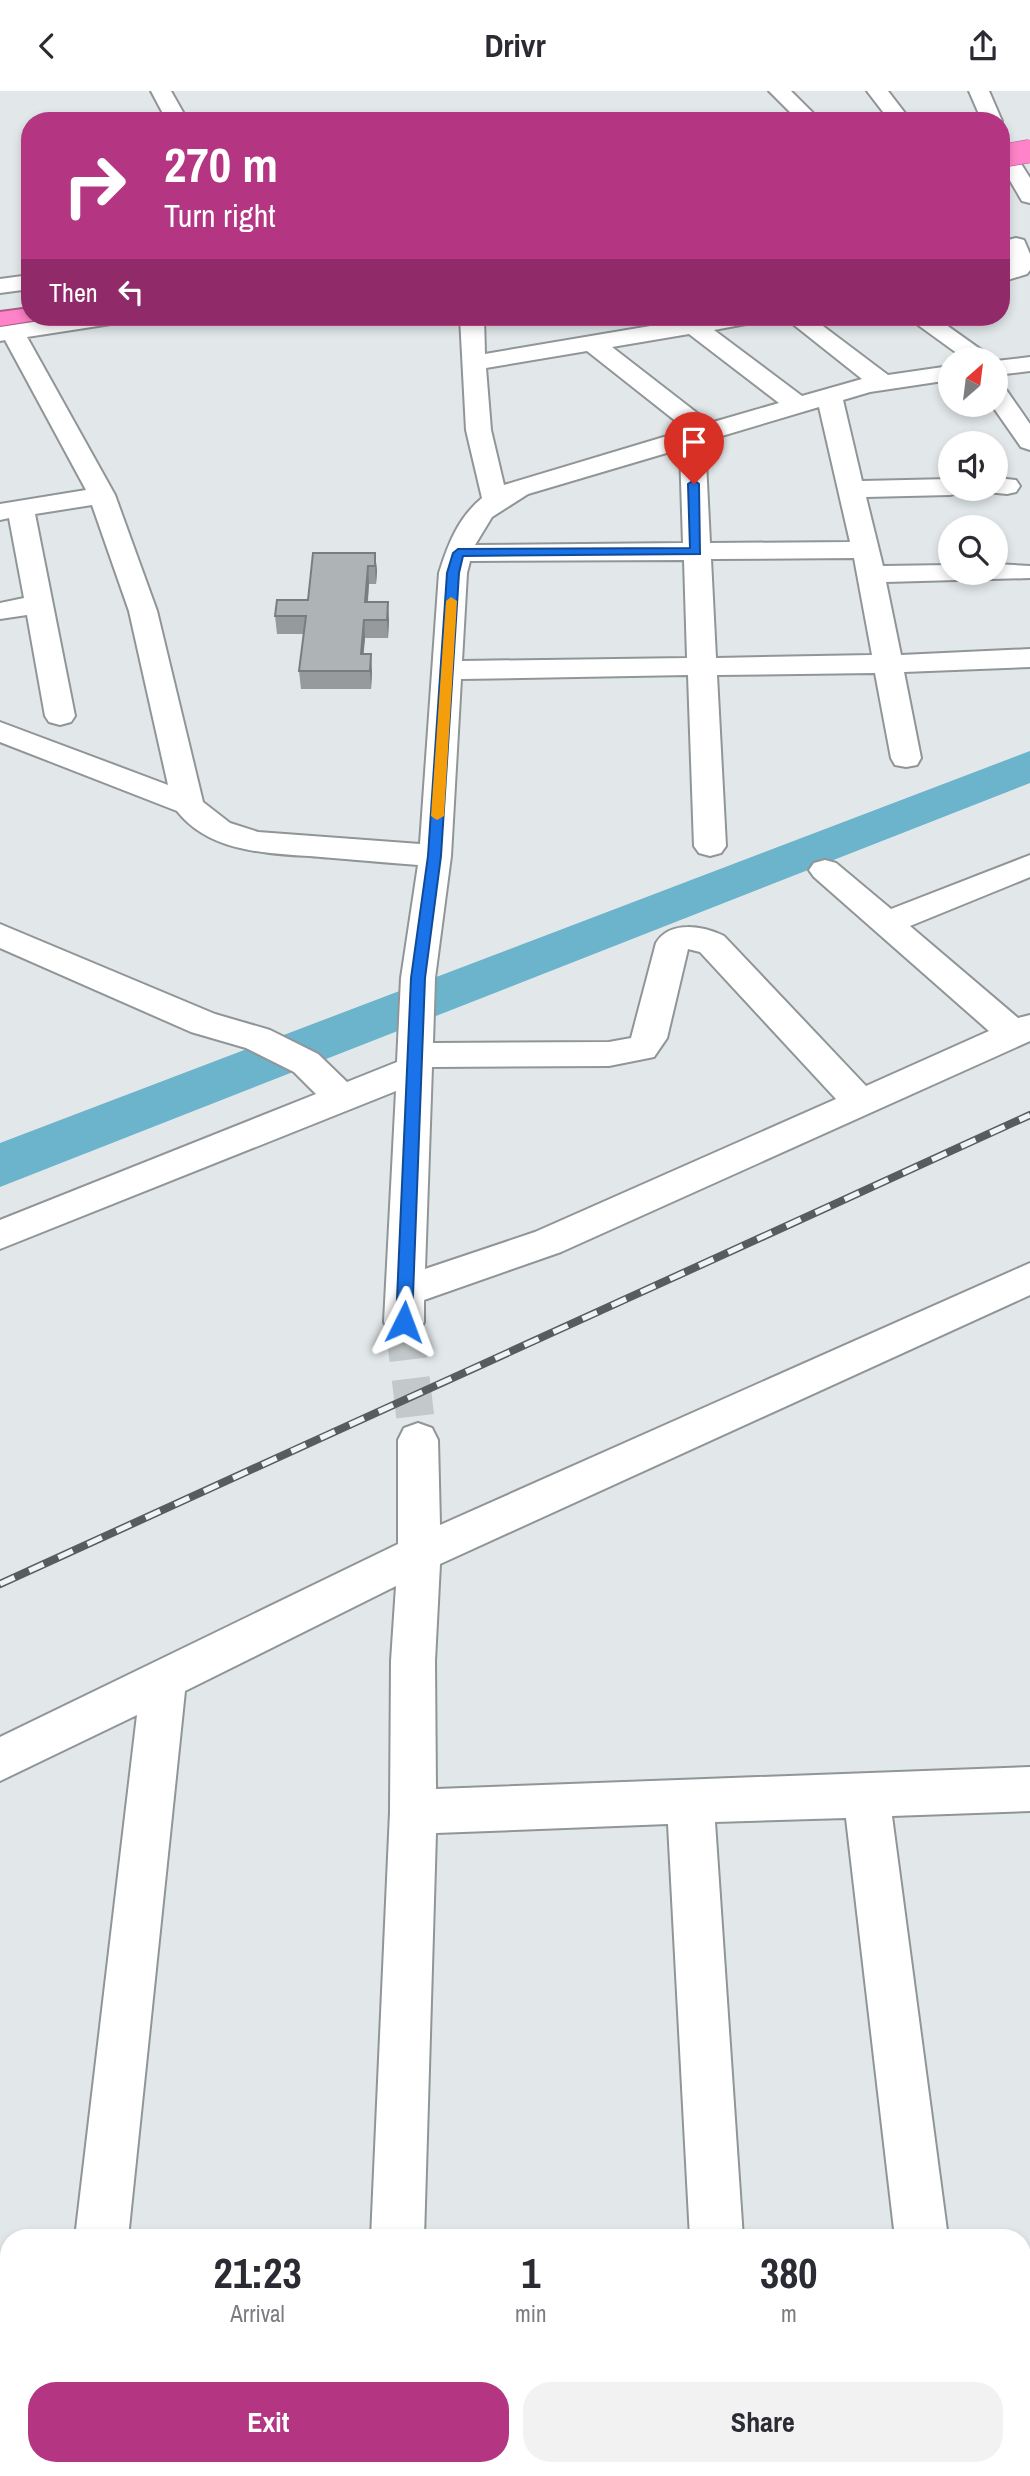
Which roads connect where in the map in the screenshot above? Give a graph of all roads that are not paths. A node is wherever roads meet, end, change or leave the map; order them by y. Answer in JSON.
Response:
{"nodes":[{"id":1,"x":161,"y":91,"type":"edge"},
{"id":2,"x":779,"y":91,"type":"edge"},
{"id":3,"x":877,"y":91,"type":"edge"},
{"id":4,"x":979,"y":91,"type":"edge"},
{"id":5,"x":173,"y":112,"type":"edge"},
{"id":6,"x":801,"y":112,"type":"edge"},
{"id":7,"x":894,"y":112,"type":"edge"},
{"id":8,"x":988,"y":112,"type":"edge"},
{"id":9,"x":1030,"y":137,"type":"edge"},
{"id":10,"x":1010,"y":140,"type":"edge"},
{"id":11,"x":1030,"y":151,"type":"edge"},
{"id":12,"x":1010,"y":154,"type":"edge"},
{"id":13,"x":1010,"y":163,"type":"edge"},
{"id":14,"x":1019,"y":179,"type":"edge"},
{"id":15,"x":1016,"y":246,"type":"dead end"},
{"id":16,"x":1010,"y":272,"type":"edge"},
{"id":17,"x":21,"y":283,"type":"edge"},
{"id":18,"x":0,"y":286,"type":"edge"},
{"id":19,"x":21,"y":297,"type":"edge"},
{"id":20,"x":0,"y":300,"type":"edge"},
{"id":21,"x":10,"y":325,"type":"edge"},
{"id":22,"x":472,"y":326,"type":"edge"},
{"id":23,"x":664,"y":326,"type":"edge"},
{"id":24,"x":694,"y":326,"type":"edge"},
{"id":25,"x":808,"y":326,"type":"edge"},
{"id":26,"x":932,"y":326,"type":"edge"},
{"id":27,"x":590,"y":342,"type":"junction"},
{"id":28,"x":964,"y":347,"type":"edge"},
{"id":29,"x":473,"y":363,"type":"junction"},
{"id":30,"x":1030,"y":364,"type":"edge"},
{"id":31,"x":1008,"y":367,"type":"edge"},
{"id":32,"x":938,"y":375,"type":"edge"},
{"id":33,"x":882,"y":382,"type":"junction"},
{"id":34,"x":829,"y":395,"type":"junction"},
{"id":35,"x":797,"y":405,"type":"junction"},
{"id":36,"x":1008,"y":410,"type":"edge"},
{"id":37,"x":699,"y":436,"type":"junction"},
{"id":38,"x":1030,"y":442,"type":"edge"},
{"id":39,"x":938,"y":487,"type":"edge"},
{"id":40,"x":851,"y":489,"type":"junction"},
{"id":41,"x":102,"y":495,"type":"junction"},
{"id":42,"x":495,"y":498,"type":"junction"},
{"id":43,"x":10,"y":511,"type":"edge"},
{"id":44,"x":696,"y":551,"type":"junction"},
{"id":45,"x":458,"y":553,"type":"junction"},
{"id":46,"x":868,"y":562,"type":"junction"},
{"id":47,"x":1022,"y":572,"type":"dead end"},
{"id":48,"x":38,"y":604,"type":"junction"},
{"id":49,"x":0,"y":611,"type":"edge"},
{"id":50,"x":1030,"y":658,"type":"edge"},
{"id":51,"x":886,"y":664,"type":"junction"},
{"id":52,"x":701,"y":666,"type":"junction"},
{"id":53,"x":448,"y":670,"type":"junction"},
{"id":54,"x":60,"y":716,"type":"dead end"},
{"id":55,"x":0,"y":731,"type":"edge"},
{"id":56,"x":906,"y":758,"type":"dead end"},
{"id":57,"x":187,"y":804,"type":"junction"},
{"id":58,"x":710,"y":846,"type":"dead end"},
{"id":59,"x":435,"y":856,"type":"junction"},
{"id":60,"x":1030,"y":865,"type":"edge"},
{"id":61,"x":825,"y":870,"type":"dead end"},
{"id":62,"x":887,"y":923,"type":"junction"},
{"id":63,"x":4,"y":943,"type":"edge"},
{"id":64,"x":1022,"y":1031,"type":"edge"},
{"id":65,"x":415,"y":1050,"type":"junction"},
{"id":66,"x":341,"y":1098,"type":"junction"},
{"id":67,"x":860,"y":1101,"type":"junction"},
{"id":68,"x":0,"y":1235,"type":"edge"},
{"id":69,"x":1030,"y":1278,"type":"edge"},
{"id":70,"x":418,"y":1440,"type":"tunnel mouth"},
{"id":71,"x":419,"y":1555,"type":"junction"},
{"id":72,"x":164,"y":1678,"type":"junction"},
{"id":73,"x":0,"y":1760,"type":"edge"},
{"id":74,"x":1030,"y":1789,"type":"edge"},
{"id":75,"x":866,"y":1794,"type":"junction"},
{"id":76,"x":690,"y":1802,"type":"junction"},
{"id":77,"x":413,"y":1812,"type":"junction"},
{"id":78,"x":102,"y":2229,"type":"edge"},
{"id":79,"x":397,"y":2229,"type":"edge"},
{"id":80,"x":715,"y":2229,"type":"edge"},
{"id":81,"x":921,"y":2229,"type":"edge"}],
"edges":[{"from":1,"to":5,"type":"street"},
{"from":2,"to":6,"type":"street"},
{"from":3,"to":7,"type":"street"},
{"from":4,"to":8,"type":"street"},
{"from":9,"to":10,"type":"street"},
{"from":11,"to":12,"type":"highway","bridge":true},
{"from":13,"to":14,"type":"street"},
{"from":15,"to":16,"type":"street"},
{"from":17,"to":18,"type":"street"},
{"from":19,"to":20,"type":"highway"},
{"from":21,"to":41,"type":"street"},
{"from":22,"to":29,"type":"street"},
{"from":23,"to":27,"type":"street"},
{"from":24,"to":35,"type":"street"},
{"from":25,"to":33,"type":"street"},
{"from":26,"to":28,"type":"street"},
{"from":27,"to":29,"type":"street"},
{"from":27,"to":37,"type":"street"},
{"from":29,"to":42,"type":"street"},
{"from":30,"to":31,"type":"street"},
{"from":32,"to":33,"type":"street"},
{"from":33,"to":34,"type":"street"},
{"from":34,"to":35,"type":"street"},
{"from":34,"to":40,"type":"street"},
{"from":35,"to":37,"type":"street"},
{"from":36,"to":38,"type":"street"},
{"from":37,"to":42,"type":"street"},
{"from":37,"to":44,"type":"street"},
{"from":39,"to":40,"type":"street"},
{"from":40,"to":46,"type":"street"},
{"from":41,"to":43,"type":"street"},
{"from":41,"to":57,"type":"street"},
{"from":42,"to":45,"type":"street"},
{"from":43,"to":48,"type":"street"},
{"from":44,"to":45,"type":"street"},
{"from":44,"to":46,"type":"street"},
{"from":44,"to":52,"type":"street"},
{"from":45,"to":53,"type":"street"},
{"from":46,"to":47,"type":"street"},
{"from":46,"to":51,"type":"street"},
{"from":48,"to":49,"type":"street"},
{"from":48,"to":54,"type":"street"},
{"from":50,"to":51,"type":"street"},
{"from":51,"to":52,"type":"street"},
{"from":51,"to":56,"type":"street"},
{"from":52,"to":53,"type":"street"},
{"from":52,"to":58,"type":"street"},
{"from":53,"to":59,"type":"street"},
{"from":55,"to":57,"type":"street"},
{"from":57,"to":59,"type":"street"},
{"from":59,"to":65,"type":"street"},
{"from":60,"to":62,"type":"street"},
{"from":61,"to":62,"type":"street"},
{"from":62,"to":64,"type":"street"},
{"from":63,"to":66,"type":"street"},
{"from":64,"to":67,"type":"street"},
{"from":65,"to":66,"type":"street"},
{"from":65,"to":67,"type":"street"},
{"from":65,"to":67,"type":"street"},
{"from":66,"to":68,"type":"street"},
{"from":69,"to":71,"type":"street"},
{"from":70,"to":71,"type":"street"},
{"from":71,"to":72,"type":"street"},
{"from":71,"to":77,"type":"street"},
{"from":72,"to":73,"type":"street"},
{"from":72,"to":78,"type":"street"},
{"from":74,"to":75,"type":"street"},
{"from":75,"to":76,"type":"street"},
{"from":75,"to":81,"type":"street"},
{"from":76,"to":77,"type":"street"},
{"from":76,"to":80,"type":"street"},
{"from":77,"to":79,"type":"street"}]}
